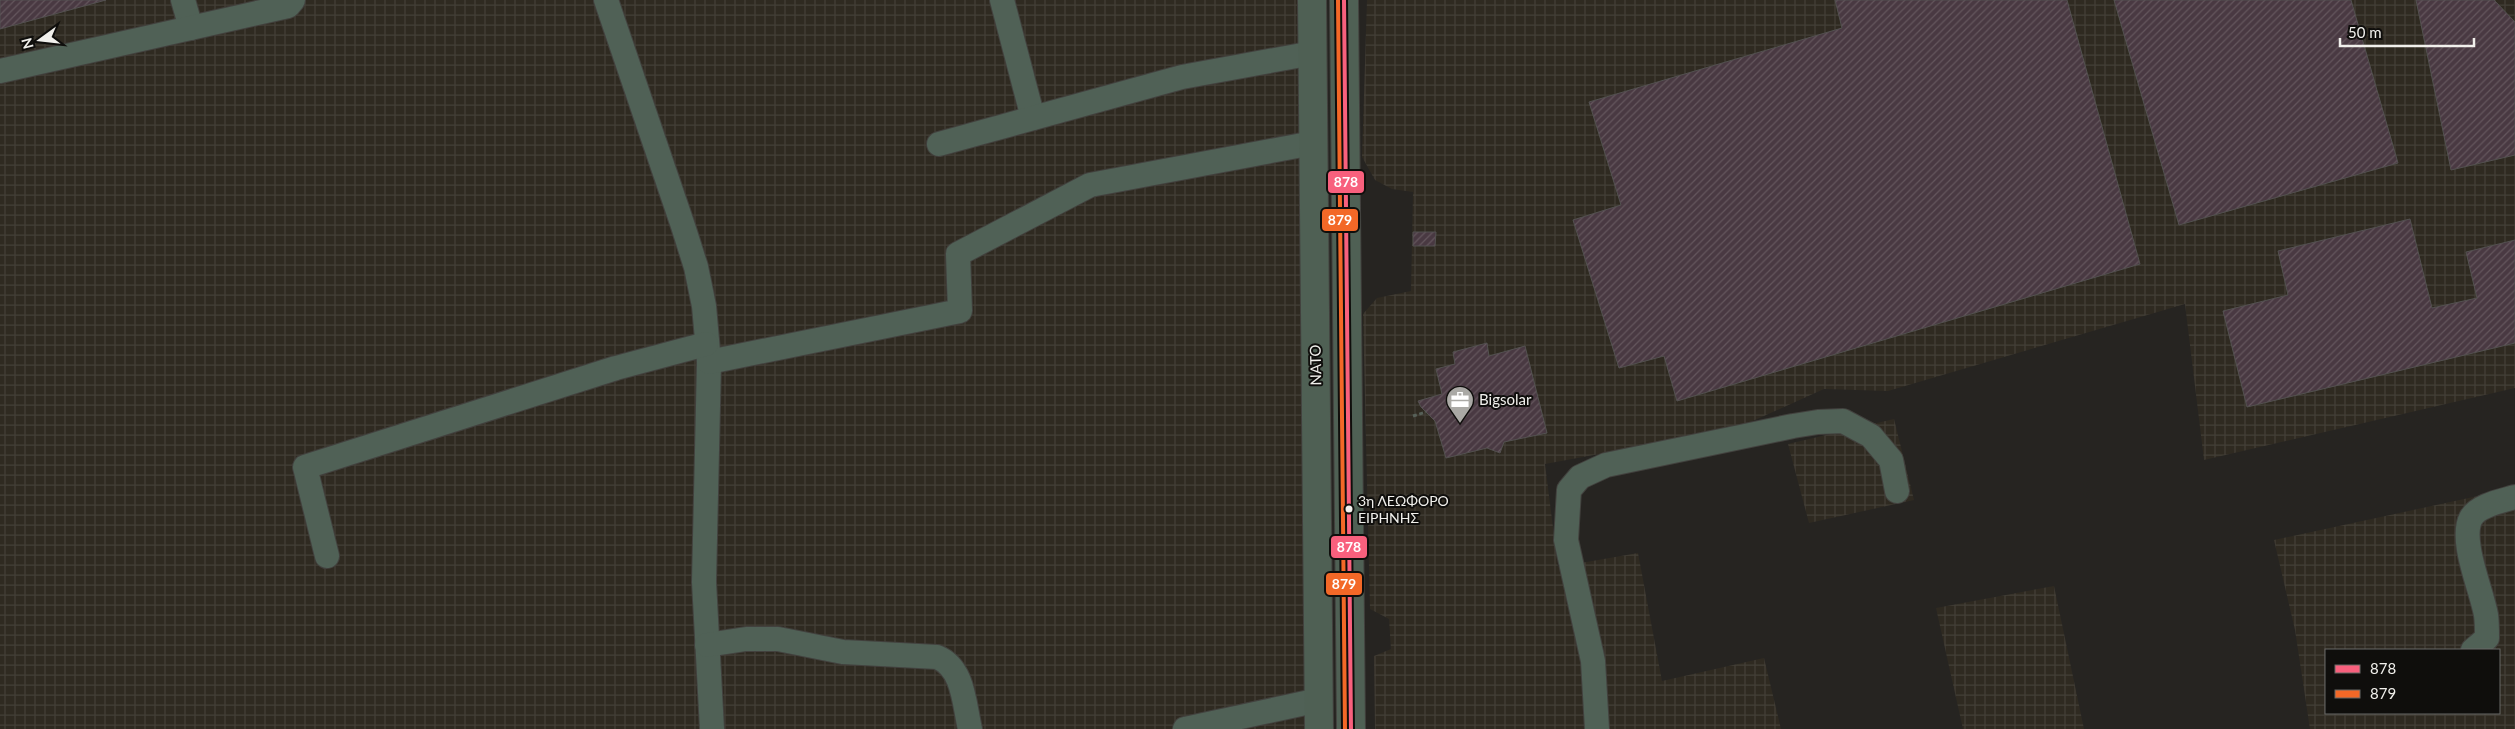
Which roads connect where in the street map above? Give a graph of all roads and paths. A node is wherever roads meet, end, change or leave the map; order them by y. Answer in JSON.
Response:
{"nodes":[{"id":1,"x":183,"y":0,"type":"edge"},
{"id":2,"x":293,"y":0,"type":"edge"},
{"id":3,"x":606,"y":0,"type":"edge"},
{"id":4,"x":1002,"y":0,"type":"edge"},
{"id":5,"x":1312,"y":0,"type":"edge"},
{"id":6,"x":1344,"y":0,"type":"edge"},
{"id":7,"x":191,"y":28,"type":"junction"},
{"id":8,"x":1313,"y":53,"type":"junction"},
{"id":9,"x":0,"y":71,"type":"edge"},
{"id":10,"x":1033,"y":118,"type":"junction"},
{"id":11,"x":1313,"y":143,"type":"junction"},
{"id":12,"x":939,"y":144,"type":"dead end"},
{"id":13,"x":708,"y":353,"type":"junction"},
{"id":14,"x":1426,"y":412,"type":"dead end"},
{"id":15,"x":1413,"y":416,"type":"dead end"},
{"id":16,"x":1897,"y":491,"type":"dead end"},
{"id":17,"x":2515,"y":497,"type":"edge"},
{"id":18,"x":327,"y":556,"type":"dead end"},
{"id":19,"x":707,"y":645,"type":"junction"},
{"id":20,"x":2474,"y":649,"type":"edge"},
{"id":21,"x":1319,"y":700,"type":"junction"},
{"id":22,"x":712,"y":729,"type":"edge"},
{"id":23,"x":970,"y":729,"type":"edge"},
{"id":24,"x":1185,"y":729,"type":"edge"},
{"id":25,"x":1319,"y":729,"type":"edge"},
{"id":26,"x":1351,"y":729,"type":"edge"},
{"id":27,"x":1597,"y":729,"type":"edge"}],
"edges":[{"from":1,"to":7,"type":"street"},
{"from":2,"to":7,"type":"street"},
{"from":3,"to":13,"type":"street"},
{"from":4,"to":10,"type":"street"},
{"from":5,"to":8,"type":"main road","name":"ΝΑΤΟ"},
{"from":6,"to":26,"type":"main road","name":"ΝΑΤΟ"},
{"from":7,"to":9,"type":"street"},
{"from":8,"to":10,"type":"street"},
{"from":8,"to":11,"type":"main road","name":"ΝΑΤΟ"},
{"from":10,"to":12,"type":"street"},
{"from":11,"to":13,"type":"street"},
{"from":11,"to":21,"type":"main road","name":"ΝΑΤΟ"},
{"from":13,"to":18,"type":"street"},
{"from":13,"to":19,"type":"street"},
{"from":14,"to":15,"type":"path"},
{"from":16,"to":27,"type":"street"},
{"from":17,"to":20,"type":"street"},
{"from":19,"to":22,"type":"street"},
{"from":19,"to":23,"type":"street"},
{"from":21,"to":24,"type":"street"},
{"from":21,"to":25,"type":"main road","name":"ΝΑΤΟ"}]}
